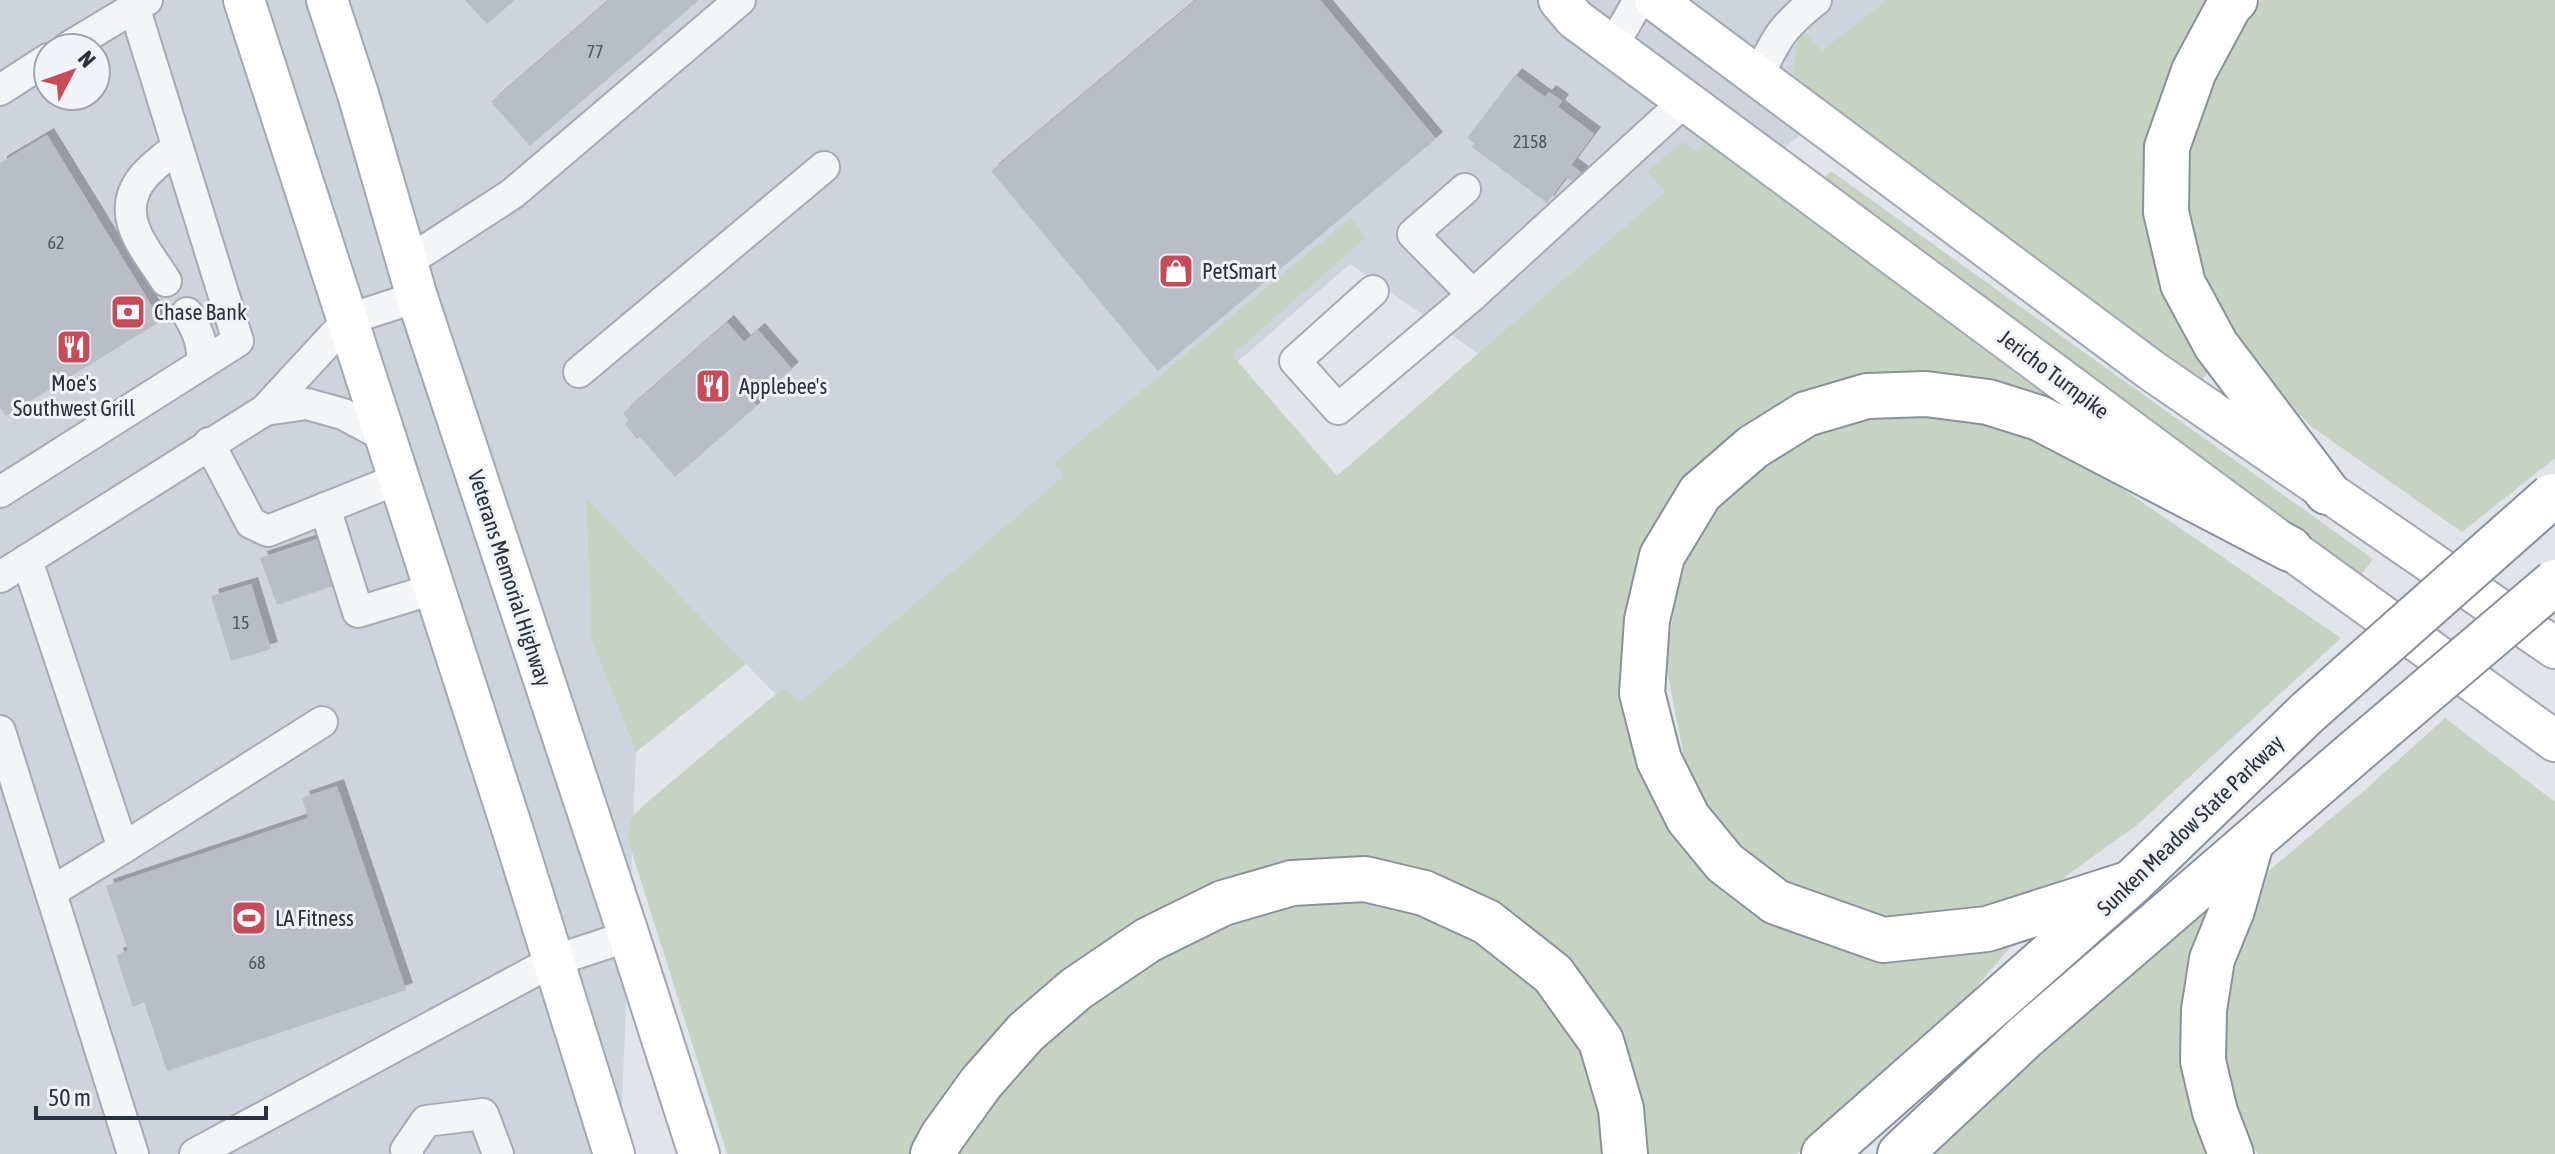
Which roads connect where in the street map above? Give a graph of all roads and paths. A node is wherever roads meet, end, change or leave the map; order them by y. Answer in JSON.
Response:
{"nodes":[{"id":1,"x":244,"y":0,"type":"edge"},
{"id":2,"x":327,"y":0,"type":"edge"},
{"id":3,"x":740,"y":0,"type":"edge"},
{"id":4,"x":1559,"y":0,"type":"edge"},
{"id":5,"x":1639,"y":0,"type":"edge"},
{"id":6,"x":1655,"y":0,"type":"edge"},
{"id":7,"x":1816,"y":0,"type":"edge"},
{"id":8,"x":2235,"y":0,"type":"edge"},
{"id":9,"x":138,"y":3,"type":"edge"},
{"id":10,"x":92,"y":32,"type":"edge"},
{"id":11,"x":1612,"y":47,"type":"junction"},
{"id":12,"x":32,"y":69,"type":"edge"},
{"id":13,"x":1758,"y":77,"type":"junction"},
{"id":14,"x":0,"y":90,"type":"edge"},
{"id":15,"x":1685,"y":101,"type":"junction"},
{"id":16,"x":177,"y":147,"type":"junction"},
{"id":17,"x":824,"y":167,"type":"dead end"},
{"id":18,"x":1465,"y":189,"type":"dead end"},
{"id":19,"x":412,"y":279,"type":"junction"},
{"id":20,"x":166,"y":281,"type":"dead end"},
{"id":21,"x":1373,"y":291,"type":"dead end"},
{"id":22,"x":1473,"y":295,"type":"junction"},
{"id":23,"x":187,"y":313,"type":"dead end"},
{"id":24,"x":349,"y":319,"type":"junction"},
{"id":25,"x":202,"y":364,"type":"junction"},
{"id":26,"x":579,"y":372,"type":"dead end"},
{"id":27,"x":265,"y":410,"type":"junction"},
{"id":28,"x":384,"y":436,"type":"junction"},
{"id":29,"x":209,"y":443,"type":"junction"},
{"id":30,"x":398,"y":479,"type":"junction"},
{"id":31,"x":0,"y":492,"type":"edge"},
{"id":32,"x":2327,"y":492,"type":"junction"},
{"id":33,"x":2554,"y":495,"type":"edge"},
{"id":34,"x":325,"y":508,"type":"junction"},
{"id":35,"x":2290,"y":549,"type":"junction"},
{"id":36,"x":27,"y":560,"type":"junction"},
{"id":37,"x":0,"y":577,"type":"edge"},
{"id":38,"x":2555,"y":582,"type":"edge"},
{"id":39,"x":434,"y":589,"type":"junction"},
{"id":40,"x":2555,"y":648,"type":"edge"},
{"id":41,"x":322,"y":722,"type":"dead end"},
{"id":42,"x":0,"y":731,"type":"edge"},
{"id":43,"x":2555,"y":741,"type":"edge"},
{"id":44,"x":2251,"y":843,"type":"junction"},
{"id":45,"x":123,"y":848,"type":"junction"},
{"id":46,"x":2131,"y":883,"type":"junction"},
{"id":47,"x":51,"y":892,"type":"junction"},
{"id":48,"x":629,"y":936,"type":"junction"},
{"id":49,"x":553,"y":961,"type":"junction"},
{"id":50,"x":133,"y":1154,"type":"edge"},
{"id":51,"x":195,"y":1154,"type":"edge"},
{"id":52,"x":408,"y":1154,"type":"edge"},
{"id":53,"x":498,"y":1154,"type":"edge"},
{"id":54,"x":614,"y":1154,"type":"edge"},
{"id":55,"x":699,"y":1154,"type":"edge"},
{"id":56,"x":933,"y":1154,"type":"edge"},
{"id":57,"x":1625,"y":1154,"type":"edge"},
{"id":58,"x":1824,"y":1154,"type":"edge"},
{"id":59,"x":1900,"y":1154,"type":"edge"},
{"id":60,"x":2231,"y":1154,"type":"edge"}],
"edges":[{"from":1,"to":24,"type":"main road"},
{"from":2,"to":19,"type":"main road","name":"Veterans Memorial Highway"},
{"from":3,"to":19,"type":"lane"},
{"from":4,"to":11,"type":"main road","name":"Jericho Turnpike"},
{"from":5,"to":11,"type":"lane"},
{"from":6,"to":13,"type":"main road"},
{"from":7,"to":13,"type":"lane"},
{"from":8,"to":32,"type":"highway"},
{"from":9,"to":10,"type":"lane"},
{"from":9,"to":16,"type":"lane"},
{"from":11,"to":15,"type":"main road","name":"Jericho Turnpike"},
{"from":12,"to":14,"type":"lane"},
{"from":13,"to":32,"type":"main road"},
{"from":15,"to":22,"type":"lane"},
{"from":15,"to":35,"type":"main road","name":"Jericho Turnpike"},
{"from":16,"to":20,"type":"lane"},
{"from":16,"to":25,"type":"lane"},
{"from":17,"to":26,"type":"lane"},
{"from":18,"to":22,"type":"lane"},
{"from":19,"to":24,"type":"lane"},
{"from":19,"to":48,"type":"main road","name":"Veterans Memorial Highway"},
{"from":21,"to":22,"type":"lane"},
{"from":23,"to":25,"type":"lane"},
{"from":24,"to":27,"type":"lane"},
{"from":24,"to":28,"type":"main road"},
{"from":25,"to":31,"type":"lane"},
{"from":27,"to":28,"type":"lane"},
{"from":27,"to":29,"type":"lane"},
{"from":28,"to":30,"type":"main road"},
{"from":29,"to":34,"type":"lane"},
{"from":29,"to":36,"type":"lane"},
{"from":30,"to":34,"type":"lane"},
{"from":30,"to":39,"type":"main road"},
{"from":32,"to":40,"type":"main road"},
{"from":33,"to":46,"type":"highway","name":"Sunken Meadow State Parkway","bridge":true},
{"from":34,"to":39,"type":"lane"},
{"from":35,"to":43,"type":"main road","name":"Jericho Turnpike"},
{"from":35,"to":46,"type":"highway"},
{"from":36,"to":37,"type":"lane"},
{"from":36,"to":45,"type":"lane"},
{"from":38,"to":44,"type":"highway","bridge":true},
{"from":39,"to":49,"type":"main road"},
{"from":41,"to":45,"type":"lane"},
{"from":42,"to":47,"type":"lane"},
{"from":44,"to":59,"type":"highway"},
{"from":44,"to":60,"type":"highway"},
{"from":45,"to":47,"type":"lane"},
{"from":46,"to":58,"type":"highway","name":"Sunken Meadow State Parkway"},
{"from":47,"to":50,"type":"lane"},
{"from":48,"to":49,"type":"lane"},
{"from":48,"to":55,"type":"main road","name":"Veterans Memorial Highway"},
{"from":49,"to":51,"type":"lane"},
{"from":49,"to":54,"type":"main road"},
{"from":52,"to":53,"type":"lane"},
{"from":56,"to":57,"type":"highway"}]}
